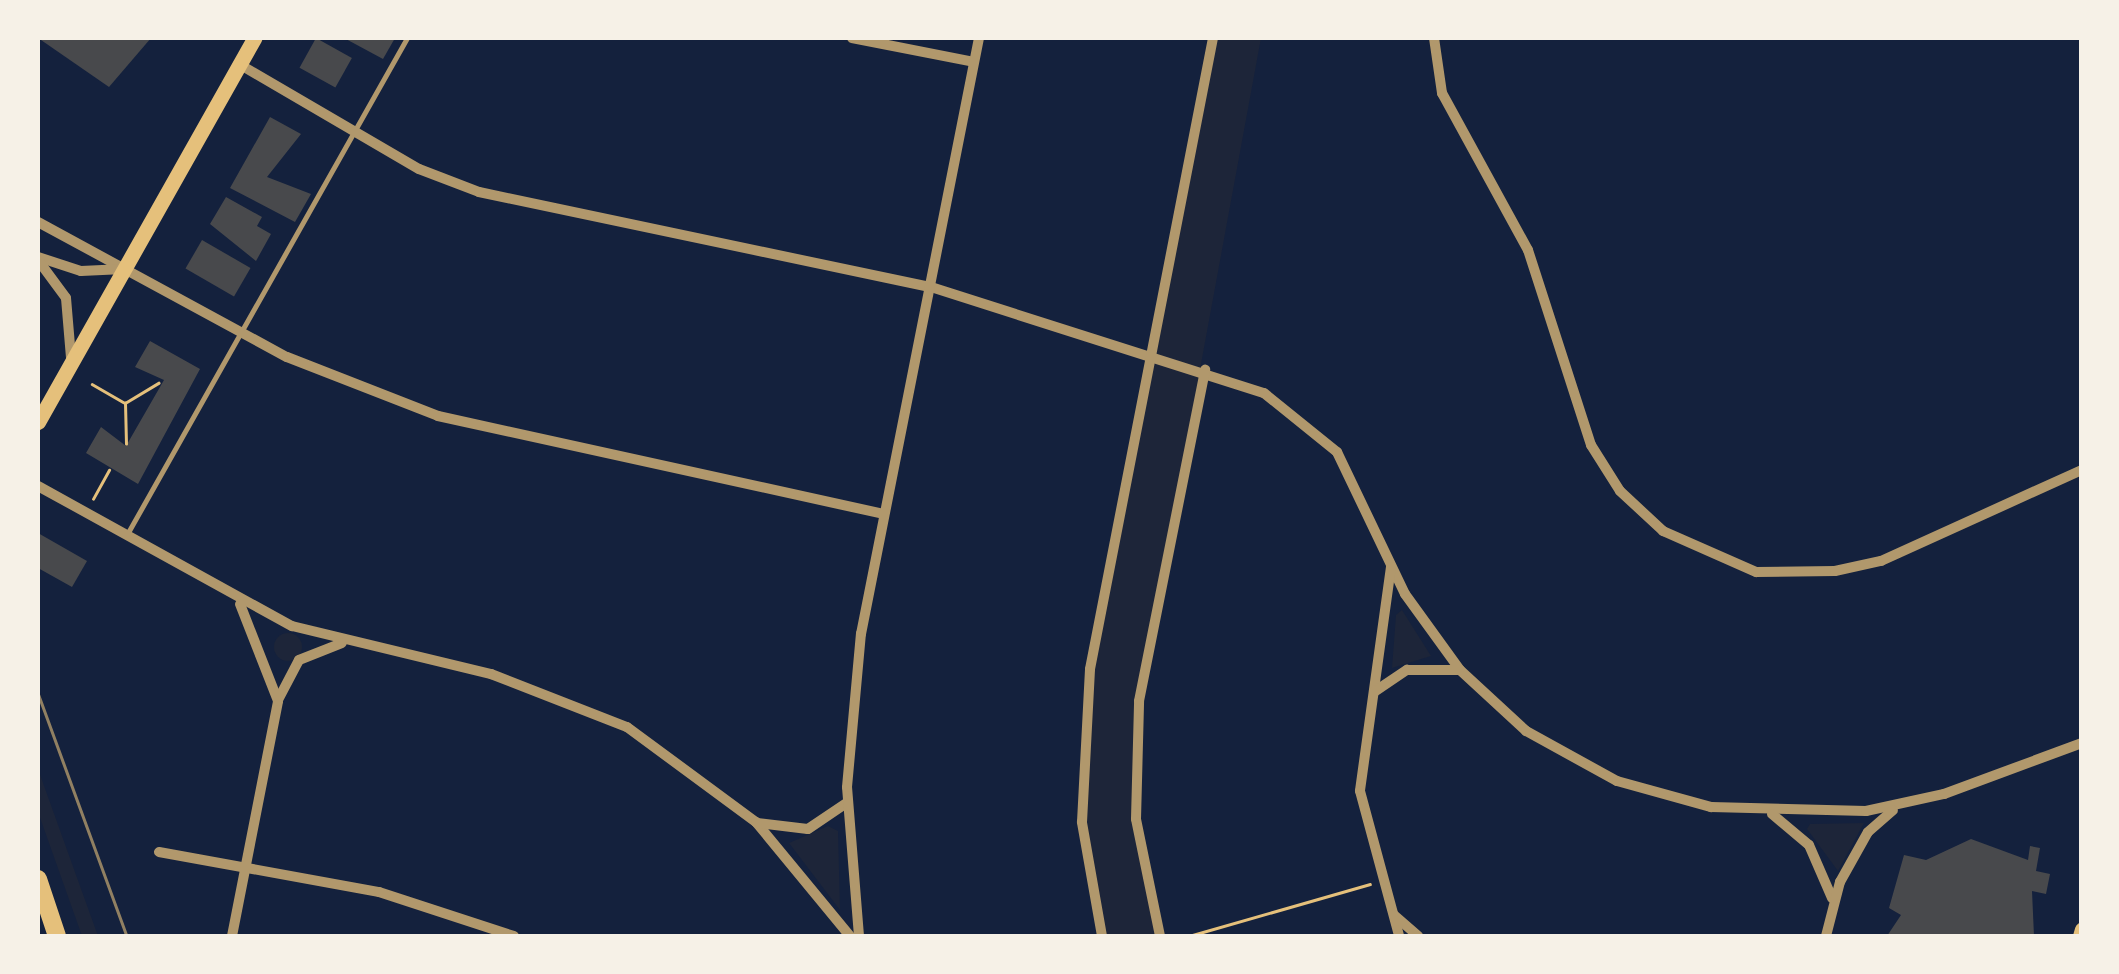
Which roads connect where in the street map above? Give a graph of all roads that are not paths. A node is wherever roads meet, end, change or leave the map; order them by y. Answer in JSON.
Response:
{"nodes":[{"id":1,"x":254,"y":38,"type":"edge"},
{"id":2,"x":407,"y":38,"type":"edge"},
{"id":3,"x":852,"y":38,"type":"edge"},
{"id":4,"x":978,"y":38,"type":"edge"},
{"id":5,"x":1213,"y":38,"type":"edge"},
{"id":6,"x":1434,"y":38,"type":"edge"},
{"id":7,"x":974,"y":62,"type":"junction"},
{"id":8,"x":239,"y":64,"type":"junction"},
{"id":9,"x":354,"y":131,"type":"junction"},
{"id":10,"x":38,"y":222,"type":"edge"},
{"id":11,"x":38,"y":258,"type":"edge"},
{"id":12,"x":125,"y":269,"type":"junction"},
{"id":13,"x":931,"y":287,"type":"junction"},
{"id":14,"x":241,"y":332,"type":"junction"},
{"id":15,"x":1152,"y":353,"type":"junction"},
{"id":16,"x":71,"y":364,"type":"junction"},
{"id":17,"x":1205,"y":370,"type":"junction"},
{"id":18,"x":38,"y":422,"type":"edge"},
{"id":19,"x":2082,"y":470,"type":"edge"},
{"id":20,"x":38,"y":486,"type":"edge"},
{"id":21,"x":883,"y":514,"type":"junction"},
{"id":22,"x":126,"y":537,"type":"junction"},
{"id":23,"x":1391,"y":561,"type":"junction"},
{"id":24,"x":239,"y":603,"type":"junction"},
{"id":25,"x":343,"y":642,"type":"junction"},
{"id":26,"x":1460,"y":670,"type":"junction"},
{"id":27,"x":1372,"y":695,"type":"junction"},
{"id":28,"x":278,"y":701,"type":"junction"},
{"id":29,"x":2082,"y":742,"type":"edge"},
{"id":30,"x":848,"y":802,"type":"junction"},
{"id":31,"x":1902,"y":805,"type":"junction"},
{"id":32,"x":1771,"y":813,"type":"junction"},
{"id":33,"x":756,"y":822,"type":"junction"},
{"id":34,"x":159,"y":852,"type":"dead end"},
{"id":35,"x":246,"y":866,"type":"junction"},
{"id":36,"x":38,"y":879,"type":"edge"},
{"id":37,"x":1832,"y":901,"type":"junction"},
{"id":38,"x":1394,"y":915,"type":"junction"},
{"id":39,"x":57,"y":936,"type":"edge"},
{"id":40,"x":232,"y":936,"type":"edge"},
{"id":41,"x":514,"y":936,"type":"edge"},
{"id":42,"x":850,"y":936,"type":"edge"},
{"id":43,"x":859,"y":936,"type":"edge"},
{"id":44,"x":1102,"y":936,"type":"edge"},
{"id":45,"x":1160,"y":936,"type":"edge"},
{"id":46,"x":1398,"y":936,"type":"edge"},
{"id":47,"x":1418,"y":936,"type":"edge"},
{"id":48,"x":1826,"y":936,"type":"edge"}],
"edges":[{"from":1,"to":8,"type":"main road"},
{"from":2,"to":9,"type":"lane"},
{"from":3,"to":7,"type":"street"},
{"from":4,"to":7,"type":"street"},
{"from":5,"to":15,"type":"street"},
{"from":6,"to":19,"type":"street"},
{"from":7,"to":13,"type":"street"},
{"from":8,"to":9,"type":"street"},
{"from":8,"to":12,"type":"main road"},
{"from":9,"to":13,"type":"street"},
{"from":9,"to":14,"type":"lane"},
{"from":10,"to":12,"type":"street"},
{"from":11,"to":12,"type":"street"},
{"from":11,"to":16,"type":"street"},
{"from":12,"to":14,"type":"street"},
{"from":12,"to":16,"type":"main road"},
{"from":13,"to":15,"type":"street"},
{"from":13,"to":21,"type":"street"},
{"from":14,"to":21,"type":"street"},
{"from":14,"to":22,"type":"lane"},
{"from":15,"to":17,"type":"street"},
{"from":15,"to":44,"type":"street"},
{"from":16,"to":18,"type":"main road"},
{"from":17,"to":23,"type":"street"},
{"from":17,"to":45,"type":"street"},
{"from":20,"to":22,"type":"street"},
{"from":21,"to":30,"type":"street"},
{"from":22,"to":24,"type":"street"},
{"from":23,"to":26,"type":"street"},
{"from":23,"to":27,"type":"street"},
{"from":24,"to":25,"type":"street"},
{"from":24,"to":28,"type":"street"},
{"from":25,"to":28,"type":"street"},
{"from":25,"to":33,"type":"street"},
{"from":26,"to":27,"type":"street"},
{"from":26,"to":32,"type":"street"},
{"from":27,"to":38,"type":"street"},
{"from":28,"to":35,"type":"street"},
{"from":29,"to":31,"type":"street"},
{"from":30,"to":33,"type":"street"},
{"from":30,"to":43,"type":"street"},
{"from":31,"to":32,"type":"street"},
{"from":31,"to":37,"type":"street"},
{"from":32,"to":37,"type":"street"},
{"from":33,"to":42,"type":"street"},
{"from":34,"to":35,"type":"street"},
{"from":35,"to":40,"type":"street"},
{"from":35,"to":41,"type":"street"},
{"from":36,"to":39,"type":"highway"},
{"from":37,"to":48,"type":"street"},
{"from":38,"to":46,"type":"street"},
{"from":38,"to":47,"type":"street"}]}
